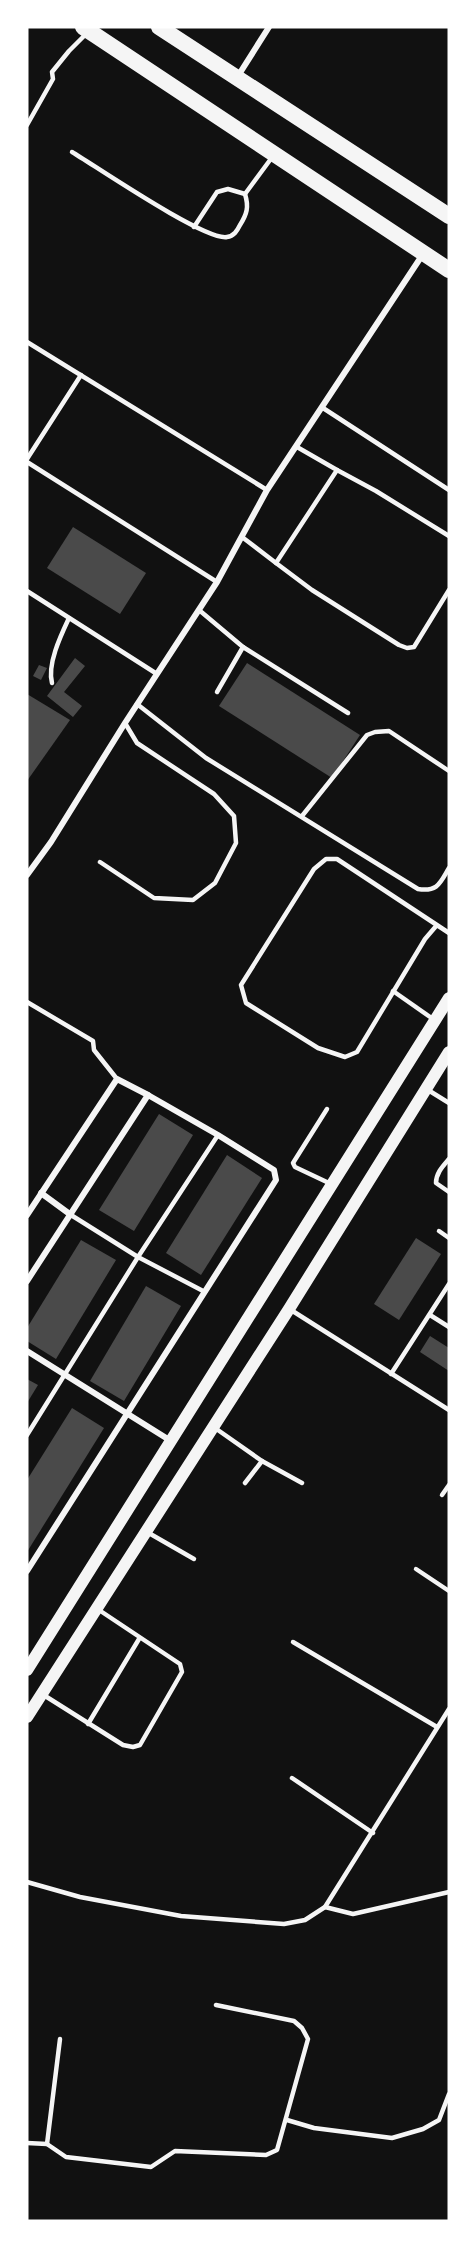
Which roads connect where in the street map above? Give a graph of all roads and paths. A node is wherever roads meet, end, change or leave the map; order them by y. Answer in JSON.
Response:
{"nodes":[{"id":1,"x":159,"y":27,"type":"edge"},
{"id":2,"x":269,"y":27,"type":"edge"},
{"id":3,"x":86,"y":29,"type":"edge"},
{"id":4,"x":237,"y":77,"type":"junction"},
{"id":5,"x":27,"y":125,"type":"edge"},
{"id":6,"x":72,"y":152,"type":"dead end"},
{"id":7,"x":275,"y":154,"type":"junction"},
{"id":8,"x":245,"y":194,"type":"junction"},
{"id":9,"x":449,"y":216,"type":"edge"},
{"id":10,"x":194,"y":227,"type":"junction"},
{"id":11,"x":423,"y":254,"type":"junction"},
{"id":12,"x":449,"y":270,"type":"edge"},
{"id":13,"x":28,"y":344,"type":"edge"},
{"id":14,"x":81,"y":375,"type":"junction"},
{"id":15,"x":323,"y":408,"type":"junction"},
{"id":16,"x":297,"y":447,"type":"junction"},
{"id":17,"x":27,"y":461,"type":"edge"},
{"id":18,"x":337,"y":470,"type":"junction"},
{"id":19,"x":267,"y":490,"type":"junction"},
{"id":20,"x":449,"y":490,"type":"edge"},
{"id":21,"x":449,"y":536,"type":"edge"},
{"id":22,"x":242,"y":537,"type":"junction"},
{"id":23,"x":276,"y":563,"type":"junction"},
{"id":24,"x":217,"y":582,"type":"junction"},
{"id":25,"x":449,"y":590,"type":"edge"},
{"id":26,"x":27,"y":591,"type":"edge"},
{"id":27,"x":199,"y":610,"type":"junction"},
{"id":28,"x":69,"y":618,"type":"junction"},
{"id":29,"x":243,"y":647,"type":"junction"},
{"id":30,"x":157,"y":674,"type":"junction"},
{"id":31,"x":52,"y":683,"type":"dead end"},
{"id":32,"x":217,"y":692,"type":"dead end"},
{"id":33,"x":138,"y":704,"type":"junction"},
{"id":34,"x":348,"y":713,"type":"dead end"},
{"id":35,"x":125,"y":723,"type":"junction"},
{"id":36,"x":449,"y":771,"type":"edge"},
{"id":37,"x":302,"y":816,"type":"junction"},
{"id":38,"x":100,"y":862,"type":"dead end"},
{"id":39,"x":449,"y":868,"type":"edge"},
{"id":40,"x":27,"y":875,"type":"edge"},
{"id":41,"x":437,"y":925,"type":"junction"},
{"id":42,"x":449,"y":933,"type":"edge"},
{"id":43,"x":393,"y":991,"type":"junction"},
{"id":44,"x":449,"y":998,"type":"edge"},
{"id":45,"x":27,"y":1002,"type":"edge"},
{"id":46,"x":435,"y":1020,"type":"junction"},
{"id":47,"x":449,"y":1052,"type":"edge"},
{"id":48,"x":117,"y":1079,"type":"junction"},
{"id":49,"x":426,"y":1088,"type":"junction"},
{"id":50,"x":148,"y":1095,"type":"junction"},
{"id":51,"x":449,"y":1103,"type":"edge"},
{"id":52,"x":327,"y":1109,"type":"dead end"},
{"id":53,"x":218,"y":1135,"type":"junction"},
{"id":54,"x":449,"y":1159,"type":"edge"},
{"id":55,"x":333,"y":1186,"type":"junction"},
{"id":56,"x":449,"y":1192,"type":"edge"},
{"id":57,"x":41,"y":1193,"type":"junction"},
{"id":58,"x":27,"y":1215,"type":"edge"},
{"id":59,"x":71,"y":1215,"type":"junction"},
{"id":60,"x":439,"y":1231,"type":"dead end"},
{"id":61,"x":449,"y":1238,"type":"edge"},
{"id":62,"x":138,"y":1257,"type":"junction"},
{"id":63,"x":27,"y":1281,"type":"edge"},
{"id":64,"x":449,"y":1284,"type":"edge"},
{"id":65,"x":205,"y":1292,"type":"junction"},
{"id":66,"x":289,"y":1309,"type":"junction"},
{"id":67,"x":430,"y":1315,"type":"junction"},
{"id":68,"x":449,"y":1327,"type":"edge"},
{"id":69,"x":27,"y":1351,"type":"edge"},
{"id":70,"x":392,"y":1374,"type":"junction"},
{"id":71,"x":65,"y":1376,"type":"junction"},
{"id":72,"x":449,"y":1410,"type":"edge"},
{"id":73,"x":126,"y":1413,"type":"junction"},
{"id":74,"x":213,"y":1427,"type":"junction"},
{"id":75,"x":27,"y":1435,"type":"edge"},
{"id":76,"x":172,"y":1441,"type":"junction"},
{"id":77,"x":262,"y":1461,"type":"junction"},
{"id":78,"x":302,"y":1483,"type":"dead end"},
{"id":79,"x":244,"y":1484,"type":"dead end"},
{"id":80,"x":449,"y":1485,"type":"edge"},
{"id":81,"x":442,"y":1495,"type":"dead end"},
{"id":82,"x":146,"y":1532,"type":"junction"},
{"id":83,"x":194,"y":1559,"type":"dead end"},
{"id":84,"x":416,"y":1569,"type":"dead end"},
{"id":85,"x":27,"y":1571,"type":"edge"},
{"id":86,"x":449,"y":1591,"type":"edge"},
{"id":87,"x":96,"y":1609,"type":"junction"},
{"id":88,"x":139,"y":1639,"type":"junction"},
{"id":89,"x":293,"y":1642,"type":"dead end"},
{"id":90,"x":27,"y":1670,"type":"edge"},
{"id":91,"x":41,"y":1694,"type":"junction"},
{"id":92,"x":449,"y":1709,"type":"edge"},
{"id":93,"x":27,"y":1717,"type":"edge"},
{"id":94,"x":88,"y":1724,"type":"junction"},
{"id":95,"x":437,"y":1727,"type":"junction"},
{"id":96,"x":292,"y":1778,"type":"dead end"},
{"id":97,"x":373,"y":1833,"type":"junction"},
{"id":98,"x":27,"y":1882,"type":"edge"},
{"id":99,"x":449,"y":1892,"type":"edge"},
{"id":100,"x":325,"y":1907,"type":"junction"},
{"id":101,"x":216,"y":2005,"type":"dead end"},
{"id":102,"x":60,"y":2039,"type":"dead end"},
{"id":103,"x":449,"y":2094,"type":"edge"},
{"id":104,"x":287,"y":2120,"type":"junction"},
{"id":105,"x":27,"y":2143,"type":"edge"},
{"id":106,"x":47,"y":2144,"type":"junction"}],
"edges":[{"from":1,"to":4,"type":"highway"},
{"from":2,"to":4,"type":"street"},
{"from":3,"to":5,"type":"lane"},
{"from":3,"to":7,"type":"highway"},
{"from":4,"to":9,"type":"highway"},
{"from":6,"to":10,"type":"lane"},
{"from":7,"to":8,"type":"lane"},
{"from":7,"to":11,"type":"highway"},
{"from":8,"to":10,"type":"lane"},
{"from":8,"to":10,"type":"lane"},
{"from":11,"to":12,"type":"highway"},
{"from":11,"to":15,"type":"street"},
{"from":13,"to":14,"type":"lane"},
{"from":14,"to":17,"type":"lane"},
{"from":14,"to":19,"type":"lane"},
{"from":15,"to":16,"type":"street"},
{"from":15,"to":20,"type":"lane"},
{"from":16,"to":18,"type":"lane"},
{"from":16,"to":19,"type":"street"},
{"from":17,"to":24,"type":"lane"},
{"from":18,"to":21,"type":"lane"},
{"from":18,"to":23,"type":"lane"},
{"from":19,"to":22,"type":"street"},
{"from":22,"to":23,"type":"lane"},
{"from":22,"to":24,"type":"street"},
{"from":23,"to":25,"type":"lane"},
{"from":24,"to":27,"type":"street"},
{"from":26,"to":28,"type":"lane"},
{"from":27,"to":29,"type":"lane"},
{"from":27,"to":30,"type":"street"},
{"from":28,"to":30,"type":"lane"},
{"from":28,"to":31,"type":"lane"},
{"from":29,"to":32,"type":"lane"},
{"from":29,"to":34,"type":"lane"},
{"from":30,"to":33,"type":"street"},
{"from":33,"to":35,"type":"street"},
{"from":33,"to":37,"type":"lane"},
{"from":35,"to":38,"type":"lane"},
{"from":35,"to":40,"type":"street"},
{"from":36,"to":37,"type":"lane"},
{"from":37,"to":39,"type":"lane"},
{"from":41,"to":42,"type":"lane"},
{"from":41,"to":43,"type":"lane"},
{"from":41,"to":43,"type":"lane"},
{"from":43,"to":46,"type":"lane"},
{"from":44,"to":46,"type":"main road"},
{"from":45,"to":48,"type":"lane"},
{"from":46,"to":55,"type":"main road"},
{"from":47,"to":49,"type":"main road"},
{"from":48,"to":50,"type":"street"},
{"from":48,"to":57,"type":"street"},
{"from":49,"to":51,"type":"lane"},
{"from":49,"to":66,"type":"main road"},
{"from":50,"to":53,"type":"street"},
{"from":50,"to":59,"type":"street"},
{"from":52,"to":55,"type":"lane"},
{"from":53,"to":62,"type":"lane"},
{"from":53,"to":65,"type":"street"},
{"from":54,"to":56,"type":"lane"},
{"from":55,"to":76,"type":"main road"},
{"from":57,"to":58,"type":"street"},
{"from":57,"to":59,"type":"street"},
{"from":59,"to":62,"type":"lane"},
{"from":59,"to":63,"type":"street"},
{"from":60,"to":61,"type":"lane"},
{"from":62,"to":65,"type":"lane"},
{"from":62,"to":71,"type":"lane"},
{"from":64,"to":67,"type":"lane"},
{"from":65,"to":73,"type":"street"},
{"from":66,"to":70,"type":"lane"},
{"from":66,"to":74,"type":"main road"},
{"from":67,"to":68,"type":"lane"},
{"from":67,"to":70,"type":"lane"},
{"from":69,"to":71,"type":"street"},
{"from":70,"to":72,"type":"lane"},
{"from":71,"to":73,"type":"street"},
{"from":71,"to":75,"type":"lane"},
{"from":73,"to":76,"type":"street"},
{"from":73,"to":85,"type":"street"},
{"from":74,"to":77,"type":"lane"},
{"from":74,"to":82,"type":"main road"},
{"from":76,"to":90,"type":"main road"},
{"from":77,"to":78,"type":"lane"},
{"from":77,"to":79,"type":"lane"},
{"from":80,"to":81,"type":"lane"},
{"from":82,"to":83,"type":"lane"},
{"from":82,"to":87,"type":"main road"},
{"from":84,"to":86,"type":"lane"},
{"from":87,"to":88,"type":"lane"},
{"from":87,"to":91,"type":"main road"},
{"from":88,"to":94,"type":"lane"},
{"from":88,"to":94,"type":"lane"},
{"from":89,"to":95,"type":"lane"},
{"from":91,"to":93,"type":"main road"},
{"from":91,"to":94,"type":"lane"},
{"from":92,"to":95,"type":"lane"},
{"from":95,"to":97,"type":"lane"},
{"from":96,"to":97,"type":"lane"},
{"from":97,"to":100,"type":"lane"},
{"from":98,"to":100,"type":"lane"},
{"from":99,"to":100,"type":"lane"},
{"from":101,"to":104,"type":"lane"},
{"from":102,"to":106,"type":"lane"},
{"from":103,"to":104,"type":"lane"},
{"from":104,"to":106,"type":"lane"},
{"from":105,"to":106,"type":"lane"}]}
